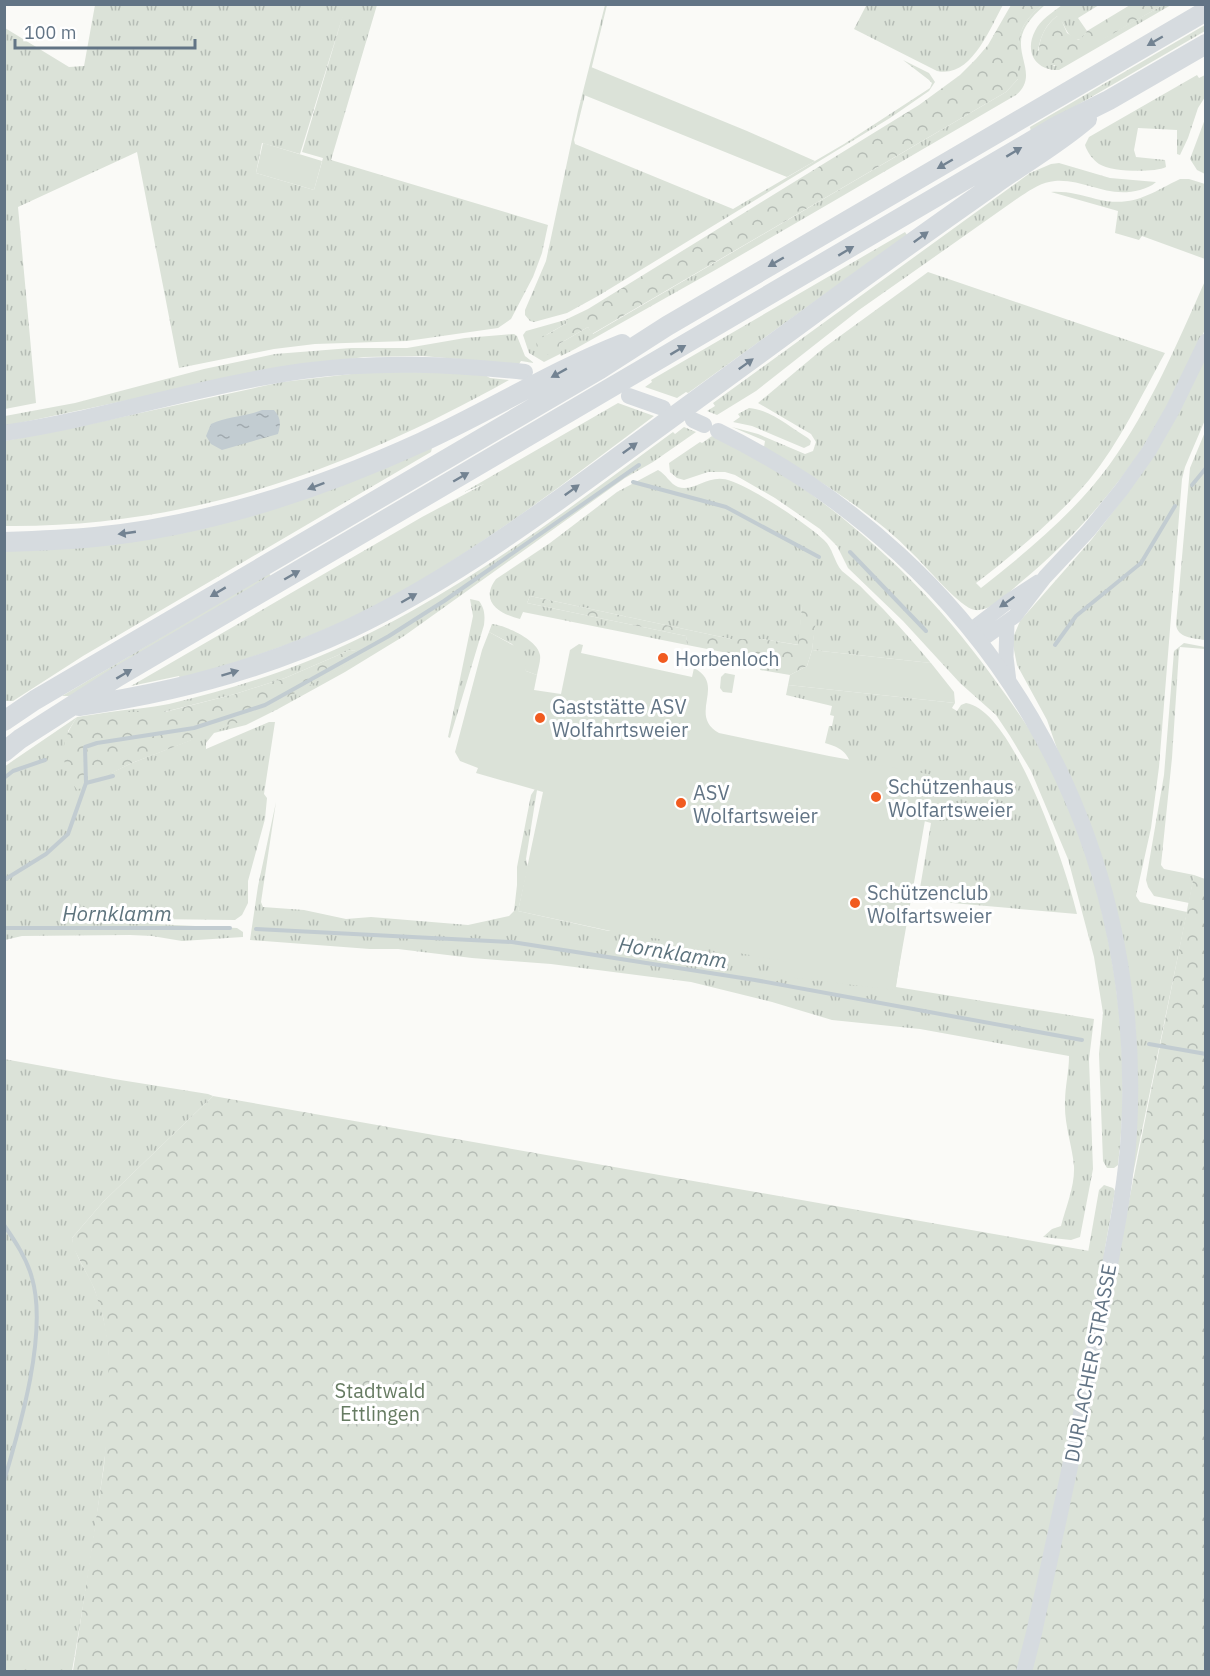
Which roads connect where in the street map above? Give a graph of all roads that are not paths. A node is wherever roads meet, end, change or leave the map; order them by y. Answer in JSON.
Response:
{"nodes":[{"id":1,"x":1206,"y":11,"type":"edge"},
{"id":2,"x":1206,"y":44,"type":"edge"},
{"id":3,"x":1109,"y":100,"type":"junction"},
{"id":4,"x":667,"y":326,"type":"junction"},
{"id":5,"x":1206,"y":341,"type":"edge"},
{"id":6,"x":525,"y":372,"type":"dead end"},
{"id":7,"x":629,"y":396,"type":"dead end"},
{"id":8,"x":661,"y":418,"type":"junction"},
{"id":9,"x":705,"y":426,"type":"dead end"},
{"id":10,"x":4,"y":433,"type":"edge"},
{"id":11,"x":4,"y":542,"type":"edge"},
{"id":12,"x":1045,"y":577,"type":"junction"},
{"id":13,"x":1007,"y":623,"type":"junction"},
{"id":14,"x":976,"y":636,"type":"junction"},
{"id":15,"x":1009,"y":682,"type":"junction"},
{"id":16,"x":4,"y":712,"type":"edge"},
{"id":17,"x":4,"y":721,"type":"edge"},
{"id":18,"x":4,"y":752,"type":"edge"},
{"id":19,"x":1024,"y":1671,"type":"edge"}],
"edges":[{"from":1,"to":4,"type":"highway","one_way":true},
{"from":2,"to":3,"type":"highway"},
{"from":8,"to":3,"type":"highway","one_way":true},
{"from":18,"to":3,"type":"highway","one_way":true},
{"from":4,"to":11,"type":"highway","one_way":true},
{"from":4,"to":17,"type":"highway","one_way":true},
{"from":5,"to":12,"type":"main road"},
{"from":6,"to":10,"type":"main road"},
{"from":7,"to":8,"type":"main road"},
{"from":16,"to":8,"type":"highway","one_way":true},
{"from":9,"to":14,"type":"main road","name":"DURLACHER STRASSE"},
{"from":12,"to":13,"type":"main road"},
{"from":12,"to":14,"type":"main road","one_way":true},
{"from":13,"to":14,"type":"main road"},
{"from":13,"to":15,"type":"main road"},
{"from":14,"to":15,"type":"main road","name":"DURLACHER STRASSE"},
{"from":15,"to":19,"type":"main road","name":"DURLACHER STRASSE"}]}
